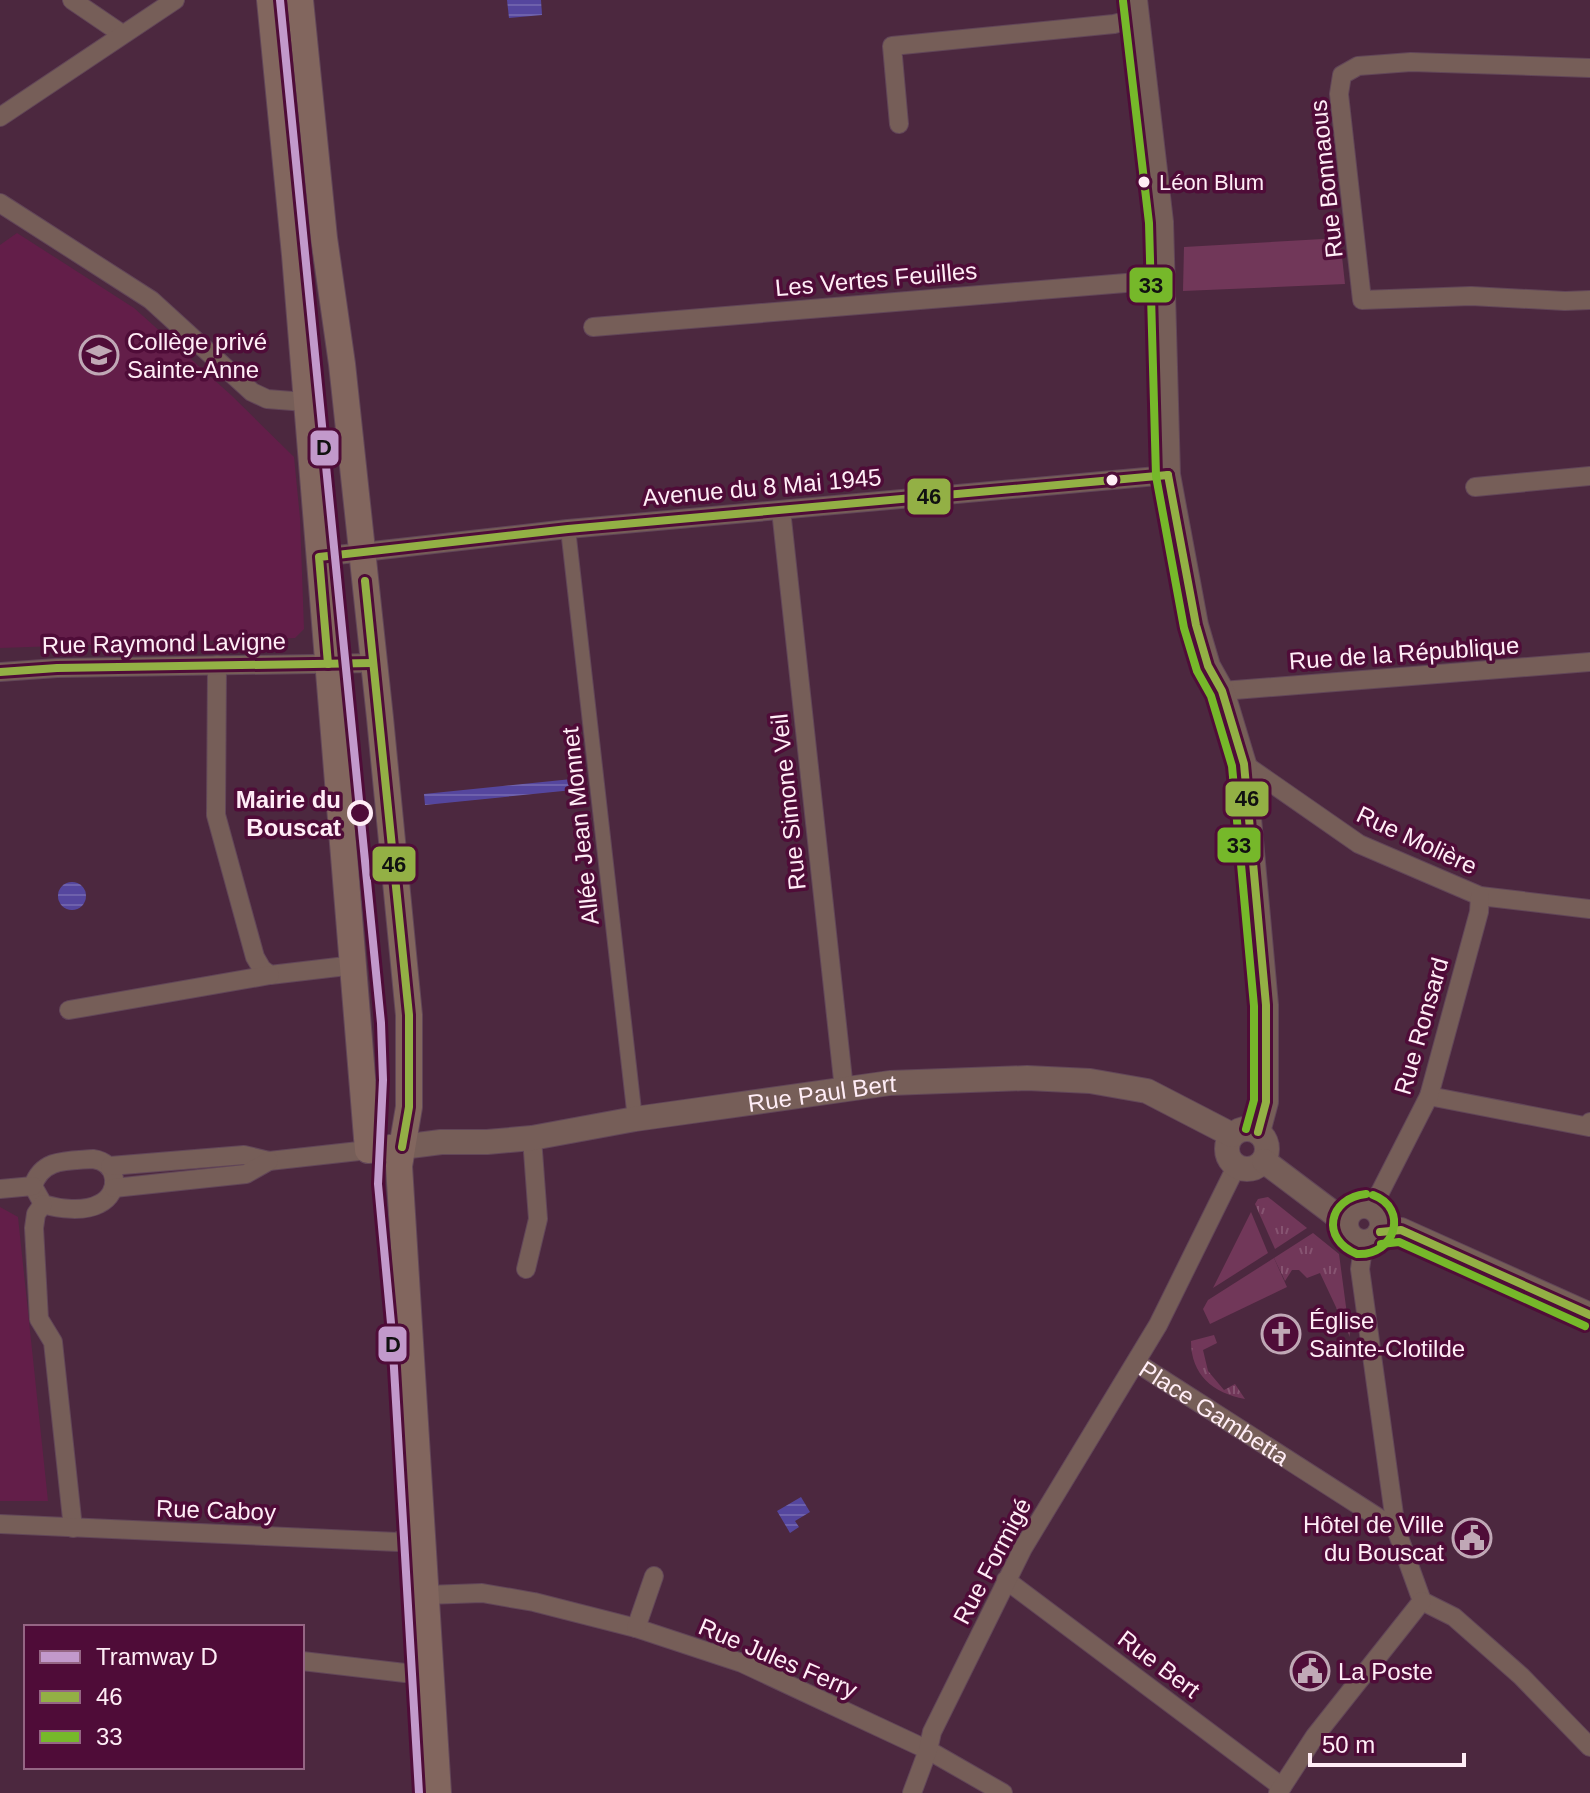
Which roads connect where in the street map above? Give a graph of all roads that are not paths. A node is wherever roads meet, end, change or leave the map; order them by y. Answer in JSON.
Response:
{"nodes":[{"id":1,"x":72,"y":0,"type":"edge"},
{"id":2,"x":175,"y":0,"type":"edge"},
{"id":3,"x":270,"y":0,"type":"edge"},
{"id":4,"x":300,"y":0,"type":"edge"},
{"id":5,"x":1136,"y":9,"type":"edge"},
{"id":6,"x":122,"y":34,"type":"junction"},
{"id":7,"x":1590,"y":68,"type":"edge"},
{"id":8,"x":0,"y":117,"type":"edge"},
{"id":9,"x":899,"y":124,"type":"dead end"},
{"id":10,"x":0,"y":203,"type":"edge"},
{"id":11,"x":1162,"y":280,"type":"junction"},
{"id":12,"x":1590,"y":300,"type":"edge"},
{"id":13,"x":593,"y":327,"type":"dead end"},
{"id":14,"x":305,"y":402,"type":"junction"},
{"id":15,"x":1168,"y":475,"type":"junction"},
{"id":16,"x":1590,"y":476,"type":"edge"},
{"id":17,"x":1475,"y":487,"type":"dead end"},
{"id":18,"x":781,"y":510,"type":"junction"},
{"id":19,"x":568,"y":529,"type":"junction"},
{"id":20,"x":362,"y":552,"type":"junction"},
{"id":21,"x":319,"y":557,"type":"junction"},
{"id":22,"x":1590,"y":662,"type":"edge"},
{"id":23,"x":373,"y":663,"type":"junction"},
{"id":24,"x":328,"y":664,"type":"junction"},
{"id":25,"x":217,"y":665,"type":"junction"},
{"id":26,"x":0,"y":672,"type":"edge"},
{"id":27,"x":1222,"y":691,"type":"junction"},
{"id":28,"x":1244,"y":764,"type":"junction"},
{"id":29,"x":1480,"y":896,"type":"junction"},
{"id":30,"x":1590,"y":909,"type":"edge"},
{"id":31,"x":355,"y":965,"type":"junction"},
{"id":32,"x":270,"y":975,"type":"junction"},
{"id":33,"x":69,"y":1010,"type":"dead end"},
{"id":34,"x":844,"y":1089,"type":"junction"},
{"id":35,"x":1429,"y":1096,"type":"junction"},
{"id":36,"x":635,"y":1119,"type":"junction"},
{"id":37,"x":1590,"y":1125,"type":"edge"},
{"id":38,"x":1258,"y":1132,"type":"junction"},
{"id":39,"x":1232,"y":1135,"type":"junction"},
{"id":40,"x":532,"y":1138,"type":"junction"},
{"id":41,"x":402,"y":1147,"type":"junction"},
{"id":42,"x":368,"y":1150,"type":"junction"},
{"id":43,"x":269,"y":1161,"type":"junction"},
{"id":44,"x":1264,"y":1161,"type":"junction"},
{"id":45,"x":110,"y":1166,"type":"junction"},
{"id":46,"x":1236,"y":1167,"type":"junction"},
{"id":47,"x":33,"y":1186,"type":"junction"},
{"id":48,"x":114,"y":1188,"type":"junction"},
{"id":49,"x":0,"y":1189,"type":"edge"},
{"id":50,"x":43,"y":1204,"type":"junction"},
{"id":51,"x":1372,"y":1208,"type":"junction"},
{"id":52,"x":1345,"y":1222,"type":"junction"},
{"id":53,"x":1372,"y":1237,"type":"junction"},
{"id":54,"x":526,"y":1269,"type":"dead end"},
{"id":55,"x":1590,"y":1315,"type":"edge"},
{"id":56,"x":1137,"y":1363,"type":"junction"},
{"id":57,"x":422,"y":1522,"type":"junction"},
{"id":58,"x":0,"y":1524,"type":"edge"},
{"id":59,"x":73,"y":1528,"type":"junction"},
{"id":60,"x":1396,"y":1529,"type":"junction"},
{"id":61,"x":654,"y":1576,"type":"dead end"},
{"id":62,"x":1006,"y":1580,"type":"junction"},
{"id":63,"x":426,"y":1595,"type":"junction"},
{"id":64,"x":1422,"y":1601,"type":"junction"},
{"id":65,"x":636,"y":1628,"type":"junction"},
{"id":66,"x":304,"y":1661,"type":"edge"},
{"id":67,"x":431,"y":1671,"type":"junction"},
{"id":68,"x":1590,"y":1747,"type":"edge"},
{"id":69,"x":928,"y":1750,"type":"junction"},
{"id":70,"x":1280,"y":1790,"type":"edge"},
{"id":71,"x":438,"y":1793,"type":"edge"},
{"id":72,"x":912,"y":1793,"type":"edge"},
{"id":73,"x":1003,"y":1793,"type":"edge"}],
"edges":[{"from":1,"to":6,"type":"street"},
{"from":2,"to":6,"type":"street"},
{"from":3,"to":14,"type":"main road"},
{"from":4,"to":20,"type":"main road"},
{"from":5,"to":9,"type":"street"},
{"from":5,"to":11,"type":"street"},
{"from":6,"to":8,"type":"street"},
{"from":7,"to":12,"type":"street","name":"Rue Bonnaous"},
{"from":10,"to":14,"type":"street"},
{"from":11,"to":13,"type":"street","name":"Les Vertes Feuilles"},
{"from":11,"to":15,"type":"street"},
{"from":14,"to":21,"type":"main road"},
{"from":15,"to":18,"type":"street","name":"Avenue du 8 Mai 1945"},
{"from":15,"to":27,"type":"street"},
{"from":16,"to":17,"type":"street"},
{"from":18,"to":19,"type":"street","name":"Avenue du 8 Mai 1945"},
{"from":18,"to":34,"type":"street","name":"Rue Simone Veil"},
{"from":19,"to":20,"type":"street","name":"Avenue du 8 Mai 1945"},
{"from":19,"to":36,"type":"street","name":"Allée Jean Monnet"},
{"from":20,"to":21,"type":"street","name":"Avenue du 8 Mai 1945"},
{"from":20,"to":23,"type":"main road"},
{"from":21,"to":24,"type":"main road"},
{"from":22,"to":27,"type":"street","name":"Rue de la République"},
{"from":23,"to":24,"type":"street","name":"Rue Raymond Lavigne"},
{"from":23,"to":41,"type":"main road"},
{"from":24,"to":25,"type":"street","name":"Rue Raymond Lavigne"},
{"from":24,"to":31,"type":"main road"},
{"from":25,"to":26,"type":"street","name":"Rue Raymond Lavigne"},
{"from":25,"to":32,"type":"street"},
{"from":27,"to":28,"type":"street"},
{"from":28,"to":29,"type":"street","name":"Rue Molière"},
{"from":28,"to":38,"type":"street"},
{"from":29,"to":30,"type":"street","name":"Rue Molière"},
{"from":29,"to":35,"type":"street","name":"Rue Ronsard"},
{"from":31,"to":32,"type":"street"},
{"from":31,"to":42,"type":"main road"},
{"from":32,"to":33,"type":"street"},
{"from":34,"to":36,"type":"street","name":"Rue Paul Bert"},
{"from":34,"to":39,"type":"street","name":"Rue Paul Bert"},
{"from":35,"to":37,"type":"street"},
{"from":35,"to":51,"type":"street","name":"Rue Ronsard"},
{"from":36,"to":40,"type":"street","name":"Rue Paul Bert"},
{"from":38,"to":39,"type":"street"},
{"from":38,"to":44,"type":"street"},
{"from":39,"to":46,"type":"street"},
{"from":40,"to":41,"type":"street","name":"Rue Paul Bert"},
{"from":40,"to":54,"type":"street"},
{"from":41,"to":42,"type":"main road"},
{"from":41,"to":57,"type":"main road"},
{"from":42,"to":43,"type":"street"},
{"from":43,"to":45,"type":"street"},
{"from":43,"to":48,"type":"street"},
{"from":44,"to":46,"type":"street"},
{"from":44,"to":52,"type":"street"},
{"from":45,"to":47,"type":"street"},
{"from":45,"to":48,"type":"street"},
{"from":46,"to":56,"type":"street","name":"Place Gambetta"},
{"from":47,"to":49,"type":"street"},
{"from":47,"to":50,"type":"street"},
{"from":48,"to":50,"type":"street"},
{"from":50,"to":59,"type":"street"},
{"from":51,"to":52,"type":"street"},
{"from":51,"to":53,"type":"street"},
{"from":52,"to":53,"type":"street"},
{"from":53,"to":55,"type":"street"},
{"from":53,"to":60,"type":"street"},
{"from":56,"to":60,"type":"street","name":"Place Gambetta"},
{"from":56,"to":62,"type":"street","name":"Rue Formigé"},
{"from":57,"to":59,"type":"street","name":"Rue Caboy"},
{"from":57,"to":63,"type":"main road"},
{"from":58,"to":59,"type":"street","name":"Rue Caboy"},
{"from":60,"to":64,"type":"street"},
{"from":61,"to":65,"type":"street"},
{"from":62,"to":69,"type":"street","name":"Rue Formigé"},
{"from":62,"to":70,"type":"street","name":"Rue Bert"},
{"from":63,"to":65,"type":"street","name":"Rue Jules Ferry"},
{"from":63,"to":67,"type":"main road"},
{"from":64,"to":68,"type":"street"},
{"from":64,"to":70,"type":"street"},
{"from":65,"to":69,"type":"street","name":"Rue Jules Ferry"},
{"from":66,"to":67,"type":"street"},
{"from":67,"to":71,"type":"main road"},
{"from":69,"to":72,"type":"street","name":"Rue Formigé"},
{"from":69,"to":73,"type":"street","name":"Rue Jules Ferry"}]}
